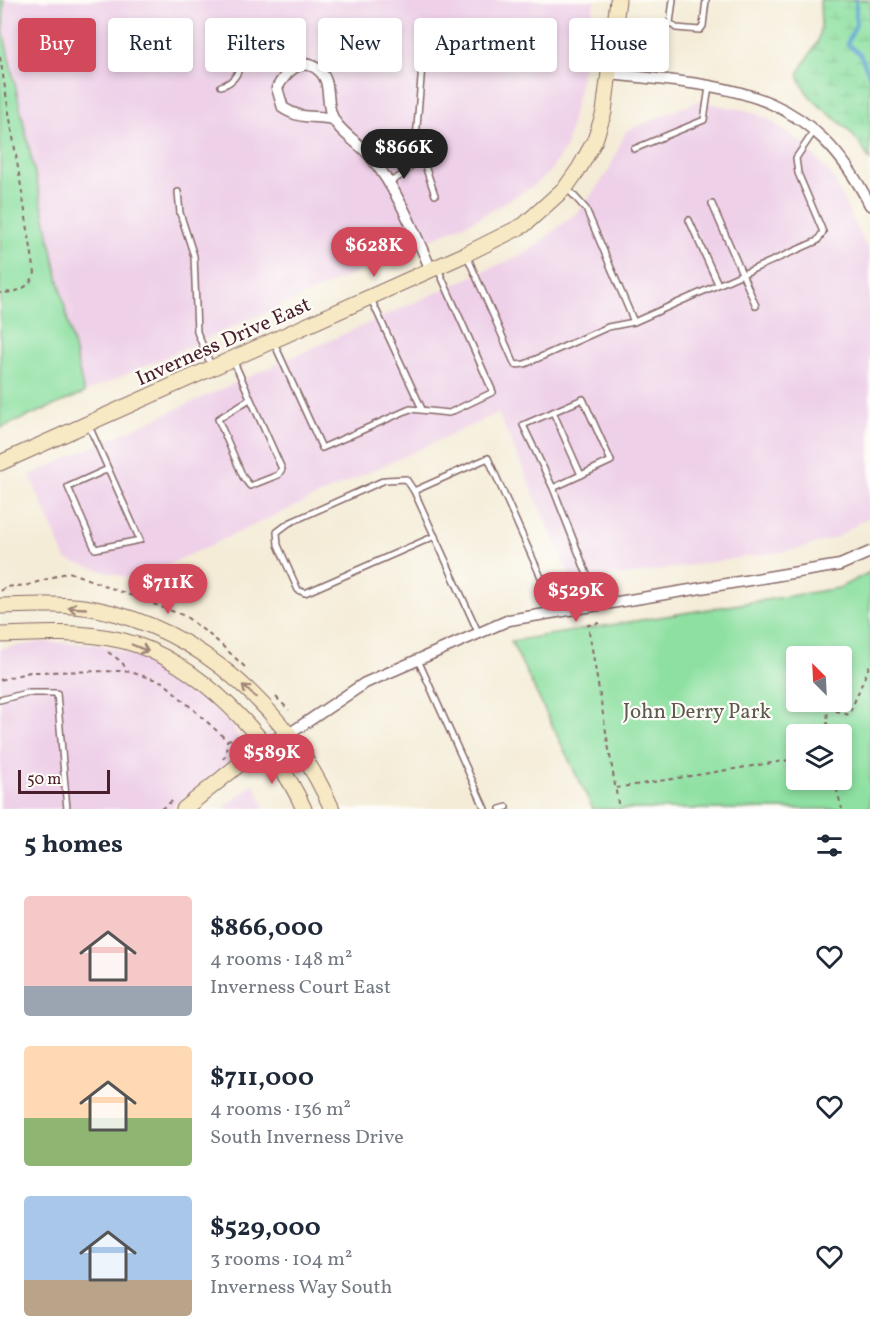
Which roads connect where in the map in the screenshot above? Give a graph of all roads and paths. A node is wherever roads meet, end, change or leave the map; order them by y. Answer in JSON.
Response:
{"nodes":[{"id":1,"x":618,"y":0,"type":"edge"},
{"id":2,"x":673,"y":0,"type":"edge"},
{"id":3,"x":706,"y":0,"type":"edge"},
{"id":4,"x":0,"y":57,"type":"edge"},
{"id":5,"x":238,"y":72,"type":"edge"},
{"id":6,"x":422,"y":72,"type":"edge"},
{"id":7,"x":610,"y":74,"type":"junction"},
{"id":8,"x":221,"y":86,"type":"dead end"},
{"id":9,"x":709,"y":86,"type":"junction"},
{"id":10,"x":333,"y":119,"type":"junction"},
{"id":11,"x":816,"y":130,"type":"junction"},
{"id":12,"x":634,"y":149,"type":"dead end"},
{"id":13,"x":415,"y":159,"type":"junction"},
{"id":14,"x":390,"y":182,"type":"junction"},
{"id":15,"x":566,"y":187,"type":"junction"},
{"id":16,"x":178,"y":192,"type":"dead end"},
{"id":17,"x":435,"y":195,"type":"dead end"},
{"id":18,"x":712,"y":204,"type":"dead end"},
{"id":19,"x":870,"y":205,"type":"edge"},
{"id":20,"x":689,"y":220,"type":"dead end"},
{"id":21,"x":466,"y":255,"type":"junction"},
{"id":22,"x":434,"y":269,"type":"junction"},
{"id":23,"x":742,"y":274,"type":"junction"},
{"id":24,"x":718,"y":284,"type":"junction"},
{"id":25,"x":0,"y":293,"type":"edge"},
{"id":26,"x":370,"y":298,"type":"junction"},
{"id":27,"x":756,"y":306,"type":"dead end"},
{"id":28,"x":634,"y":322,"type":"junction"},
{"id":29,"x":273,"y":342,"type":"junction"},
{"id":30,"x":233,"y":360,"type":"junction"},
{"id":31,"x":213,"y":369,"type":"junction"},
{"id":32,"x":250,"y":399,"type":"junction"},
{"id":33,"x":422,"y":409,"type":"junction"},
{"id":34,"x":553,"y":412,"type":"junction"},
{"id":35,"x":89,"y":424,"type":"junction"},
{"id":36,"x":0,"y":463,"type":"edge"},
{"id":37,"x":108,"y":469,"type":"junction"},
{"id":38,"x":581,"y":476,"type":"junction"},
{"id":39,"x":553,"y":488,"type":"junction"},
{"id":40,"x":414,"y":491,"type":"junction"},
{"id":41,"x":435,"y":536,"type":"junction"},
{"id":42,"x":870,"y":552,"type":"edge"},
{"id":43,"x":0,"y":606,"type":"edge"},
{"id":44,"x":598,"y":608,"type":"junction"},
{"id":45,"x":556,"y":611,"type":"junction"},
{"id":46,"x":600,"y":623,"type":"dead end"},
{"id":47,"x":478,"y":632,"type":"junction"},
{"id":48,"x":0,"y":635,"type":"edge"},
{"id":49,"x":417,"y":658,"type":"junction"},
{"id":50,"x":870,"y":664,"type":"edge"},
{"id":51,"x":0,"y":680,"type":"edge"},
{"id":52,"x":0,"y":700,"type":"edge"},
{"id":53,"x":852,"y":707,"type":"edge"},
{"id":54,"x":289,"y":734,"type":"junction"},
{"id":55,"x":238,"y":738,"type":"dead end"},
{"id":56,"x":266,"y":746,"type":"junction"},
{"id":57,"x":786,"y":761,"type":"edge"},
{"id":58,"x":616,"y":788,"type":"junction"},
{"id":59,"x":837,"y":790,"type":"edge"},
{"id":60,"x":67,"y":809,"type":"edge"},
{"id":61,"x":184,"y":809,"type":"edge"},
{"id":62,"x":304,"y":809,"type":"edge"},
{"id":63,"x":332,"y":809,"type":"edge"},
{"id":64,"x":485,"y":809,"type":"edge"},
{"id":65,"x":619,"y":809,"type":"edge"},
{"id":66,"x":842,"y":809,"type":"edge"}],
"edges":[{"from":1,"to":7,"type":"main road","name":"Inverness Drive East"},
{"from":2,"to":3,"type":"lane"},
{"from":4,"to":25,"type":"path"},
{"from":5,"to":8,"type":"lane"},
{"from":6,"to":13,"type":"lane"},
{"from":7,"to":9,"type":"street"},
{"from":7,"to":15,"type":"main road","name":"Inverness Drive East"},
{"from":9,"to":11,"type":"street"},
{"from":9,"to":12,"type":"lane"},
{"from":10,"to":10,"type":"street"},
{"from":10,"to":14,"type":"street"},
{"from":11,"to":19,"type":"street"},
{"from":11,"to":23,"type":"lane"},
{"from":13,"to":14,"type":"lane"},
{"from":13,"to":17,"type":"lane"},
{"from":14,"to":22,"type":"street"},
{"from":15,"to":21,"type":"main road","name":"Inverness Drive East"},
{"from":15,"to":28,"type":"lane"},
{"from":16,"to":31,"type":"lane"},
{"from":18,"to":23,"type":"lane"},
{"from":20,"to":24,"type":"lane"},
{"from":21,"to":22,"type":"main road","name":"Inverness Drive East"},
{"from":21,"to":28,"type":"lane"},
{"from":22,"to":26,"type":"main road","name":"Inverness Drive East"},
{"from":22,"to":33,"type":"lane"},
{"from":23,"to":24,"type":"lane"},
{"from":23,"to":27,"type":"lane"},
{"from":24,"to":28,"type":"lane"},
{"from":26,"to":29,"type":"main road","name":"Inverness Drive East"},
{"from":26,"to":33,"type":"lane"},
{"from":29,"to":30,"type":"main road","name":"Inverness Drive East"},
{"from":29,"to":33,"type":"lane"},
{"from":30,"to":31,"type":"main road","name":"Inverness Drive East"},
{"from":30,"to":32,"type":"lane"},
{"from":31,"to":35,"type":"main road","name":"Inverness Drive East"},
{"from":32,"to":32,"type":"lane"},
{"from":34,"to":38,"type":"lane"},
{"from":34,"to":38,"type":"lane"},
{"from":34,"to":39,"type":"lane"},
{"from":35,"to":36,"type":"main road","name":"Inverness Drive East"},
{"from":35,"to":37,"type":"lane"},
{"from":37,"to":37,"type":"lane"},
{"from":38,"to":39,"type":"lane"},
{"from":39,"to":44,"type":"lane"},
{"from":40,"to":41,"type":"lane"},
{"from":40,"to":41,"type":"lane"},
{"from":40,"to":45,"type":"lane"},
{"from":41,"to":47,"type":"lane"},
{"from":42,"to":44,"type":"street"},
{"from":54,"to":43,"type":"main road","one_way":true},
{"from":44,"to":45,"type":"street"},
{"from":45,"to":47,"type":"street"},
{"from":46,"to":58,"type":"path"},
{"from":47,"to":49,"type":"street"},
{"from":48,"to":56,"type":"main road","one_way":true},
{"from":49,"to":54,"type":"street"},
{"from":49,"to":64,"type":"lane"},
{"from":50,"to":53,"type":"path"},
{"from":51,"to":55,"type":"path"},
{"from":52,"to":60,"type":"lane"},
{"from":54,"to":56,"type":"main road"},
{"from":54,"to":63,"type":"main road"},
{"from":56,"to":61,"type":"main road"},
{"from":56,"to":62,"type":"main road"},
{"from":57,"to":58,"type":"path"},
{"from":58,"to":65,"type":"path"},
{"from":59,"to":66,"type":"path"}]}
